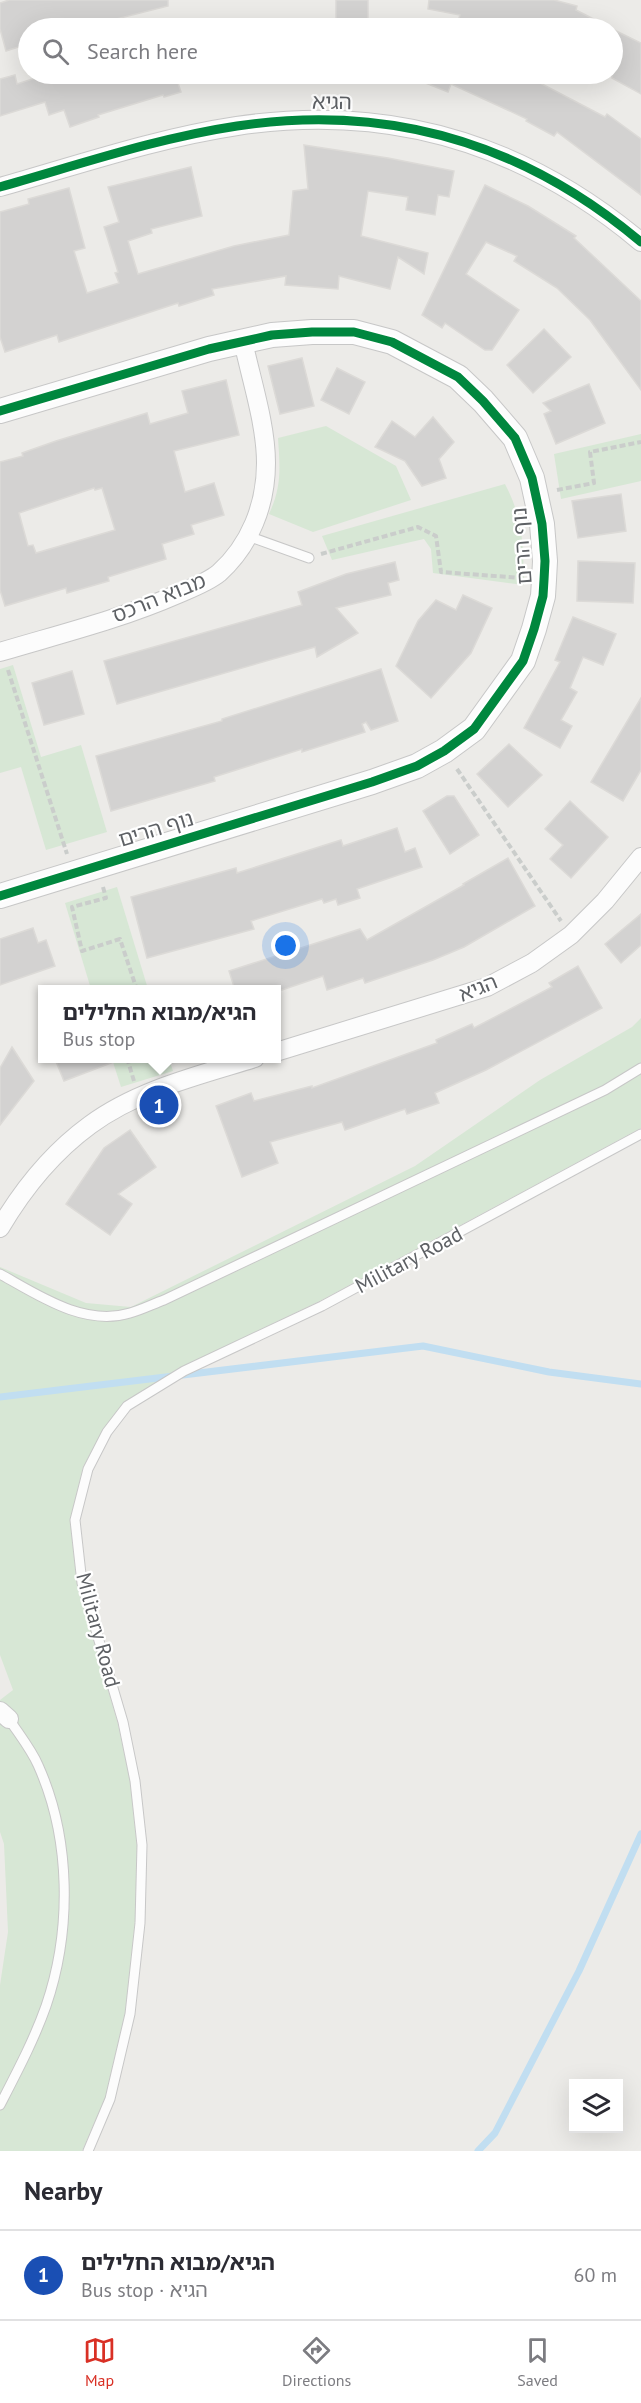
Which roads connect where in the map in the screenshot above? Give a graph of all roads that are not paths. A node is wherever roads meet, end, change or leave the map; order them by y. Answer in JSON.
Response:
{"nodes":[{"id":1,"x":0,"y":187,"type":"edge"},
{"id":2,"x":641,"y":242,"type":"edge"},
{"id":3,"x":243,"y":341,"type":"junction"},
{"id":4,"x":0,"y":411,"type":"edge"},
{"id":5,"x":248,"y":536,"type":"junction"},
{"id":6,"x":309,"y":558,"type":"road end"},
{"id":7,"x":1,"y":652,"type":"edge"},
{"id":8,"x":641,"y":857,"type":"edge"},
{"id":9,"x":0,"y":896,"type":"edge"},
{"id":10,"x":281,"y":1050,"type":"edge"},
{"id":11,"x":242,"y":1063,"type":"edge"},
{"id":12,"x":641,"y":1068,"type":"edge"},
{"id":13,"x":641,"y":1134,"type":"edge"},
{"id":14,"x":0,"y":1228,"type":"edge"},
{"id":15,"x":0,"y":1274,"type":"edge"},
{"id":16,"x":4,"y":1715,"type":"edge"},
{"id":17,"x":0,"y":2105,"type":"edge"},
{"id":18,"x":88,"y":2151,"type":"edge"}],
"edges":[{"from":1,"to":2,"type":"street","name":"הגיא"},
{"from":3,"to":4,"type":"street","name":"נוף הרים"},
{"from":3,"to":5,"type":"street","name":"מבוא הרכס"},
{"from":3,"to":9,"type":"street","name":"נוף הרים"},
{"from":5,"to":6,"type":"lane"},
{"from":5,"to":7,"type":"street","name":"מבוא הרכס"},
{"from":8,"to":10,"type":"street","name":"הגיא"},
{"from":11,"to":14,"type":"street"},
{"from":12,"to":15,"type":"lane"},
{"from":13,"to":18,"type":"lane","name":"Military Road"},
{"from":16,"to":17,"type":"lane"}]}
